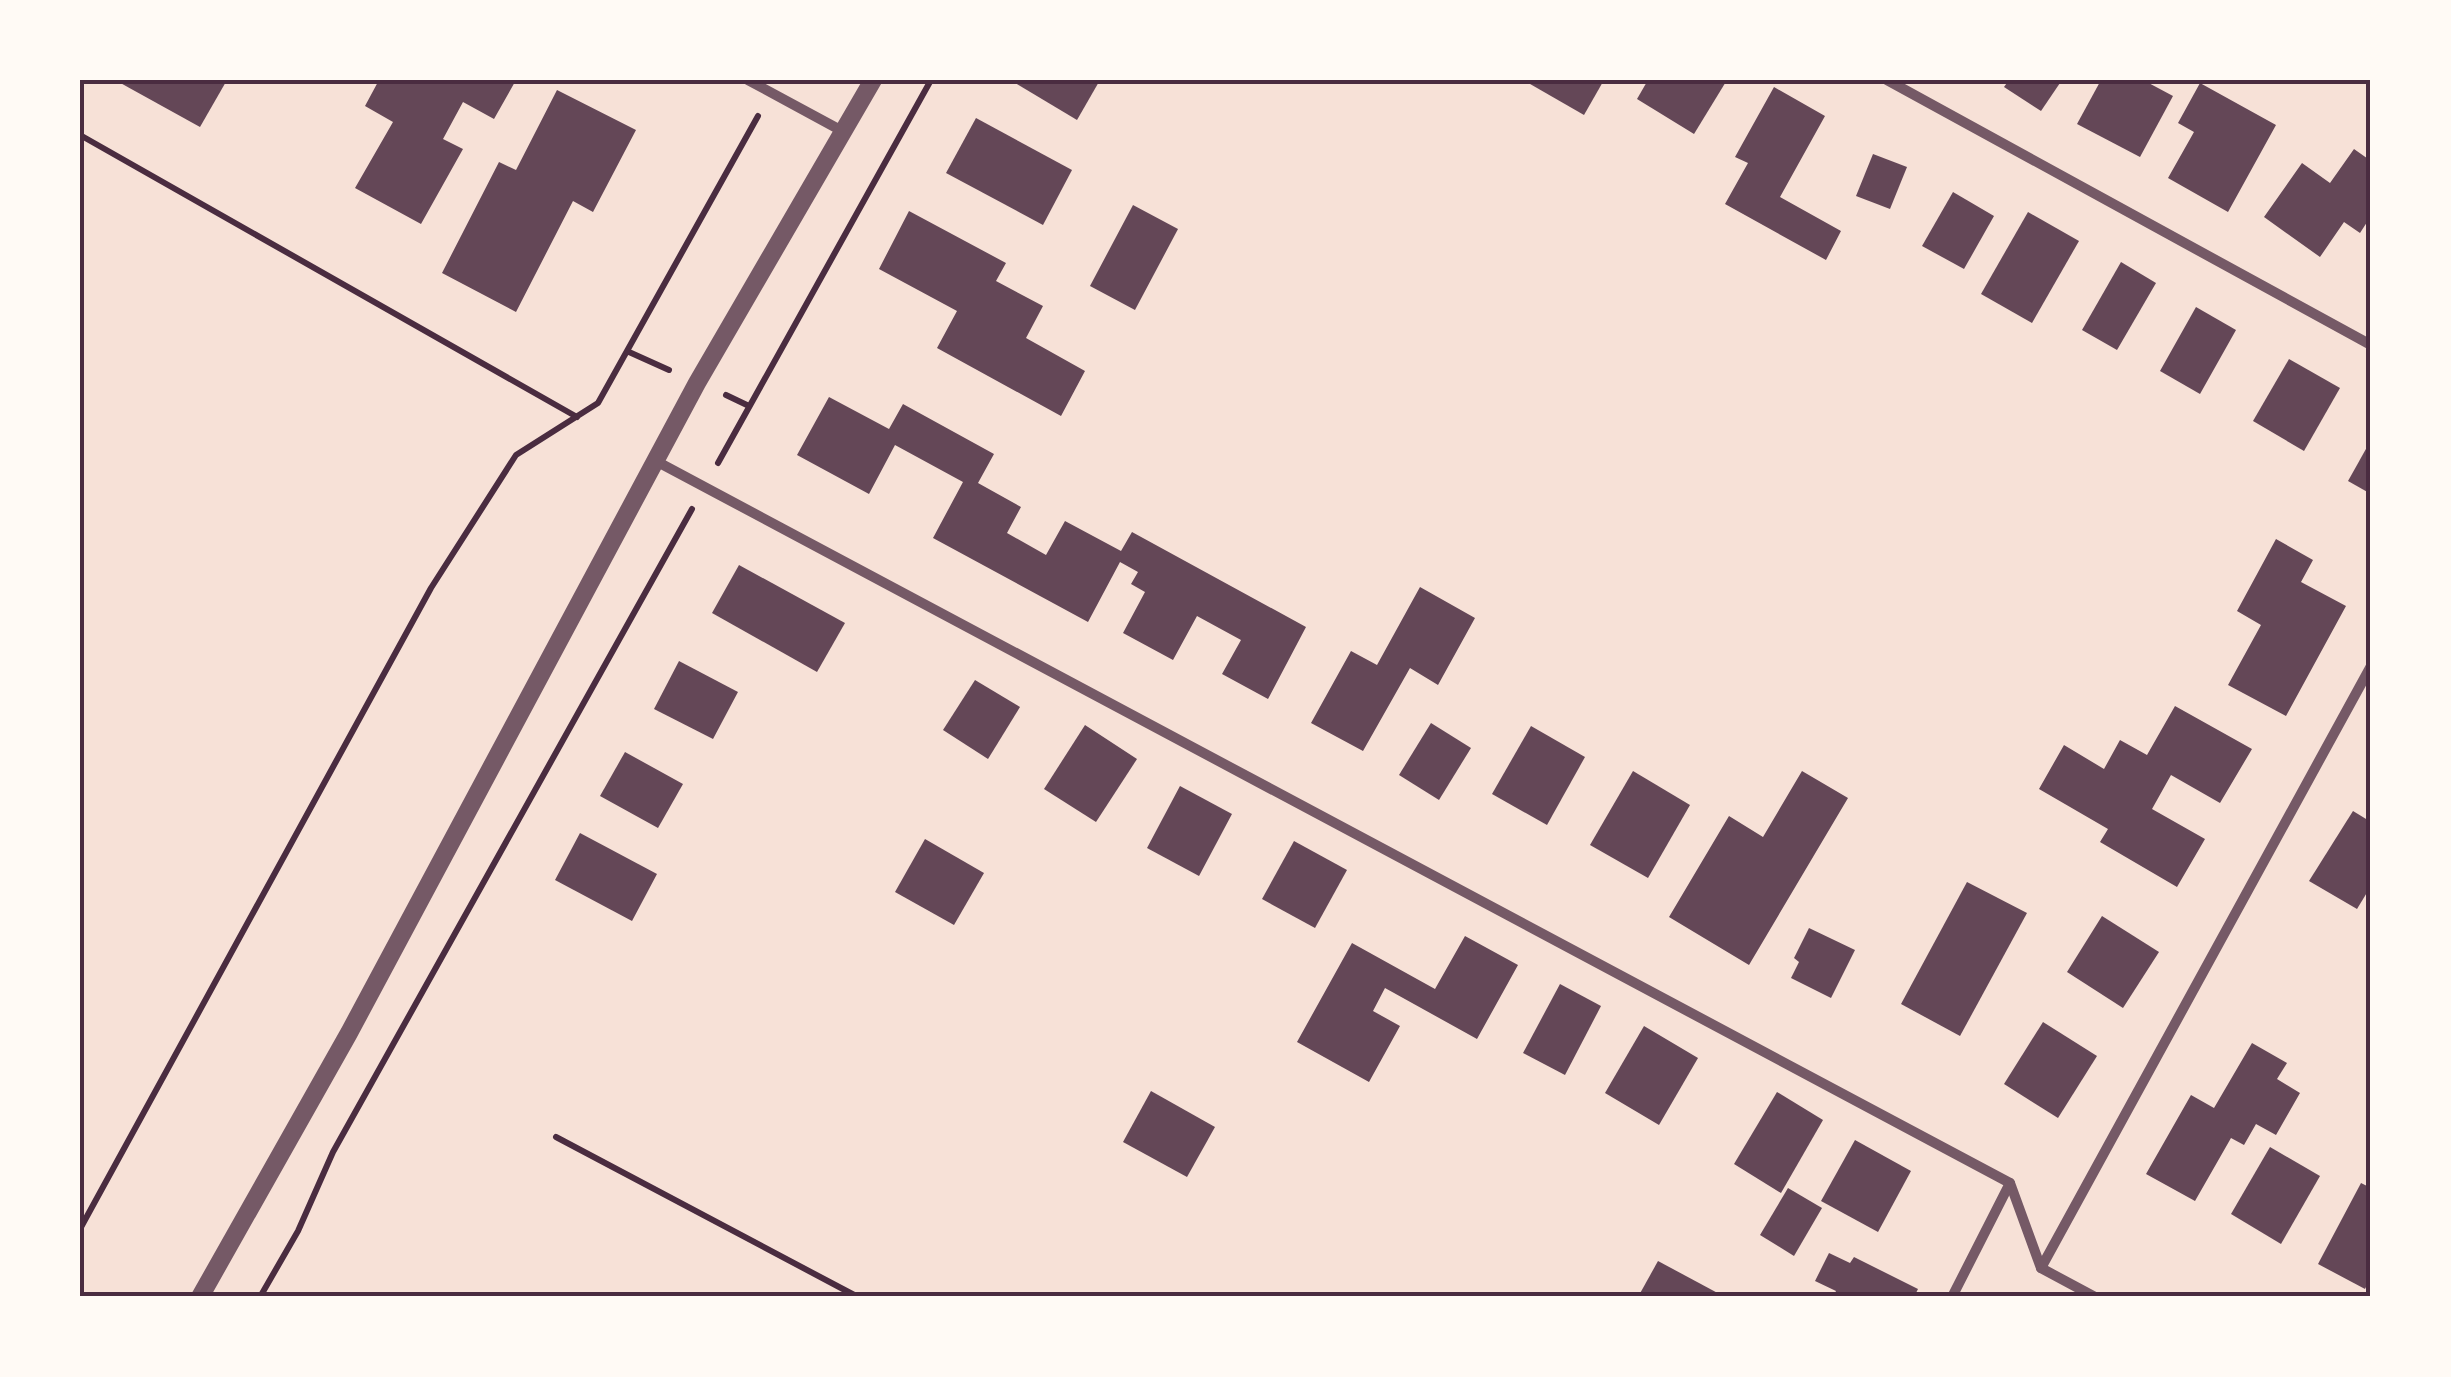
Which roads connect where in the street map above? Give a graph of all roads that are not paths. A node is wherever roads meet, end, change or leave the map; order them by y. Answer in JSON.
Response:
{"nodes":[{"id":1,"x":748,"y":80,"type":"edge"},
{"id":2,"x":873,"y":80,"type":"edge"},
{"id":3,"x":1887,"y":80,"type":"edge"},
{"id":4,"x":844,"y":132,"type":"junction"},
{"id":5,"x":2371,"y":345,"type":"edge"},
{"id":6,"x":654,"y":460,"type":"junction"},
{"id":7,"x":2371,"y":666,"type":"edge"},
{"id":8,"x":2010,"y":1182,"type":"junction"},
{"id":9,"x":2041,"y":1268,"type":"junction"},
{"id":10,"x":200,"y":1297,"type":"edge"},
{"id":11,"x":1952,"y":1297,"type":"edge"},
{"id":12,"x":2096,"y":1297,"type":"edge"}],
"edges":[{"from":1,"to":4,"type":"street"},
{"from":2,"to":4,"type":"street"},
{"from":3,"to":5,"type":"street"},
{"from":4,"to":6,"type":"street"},
{"from":6,"to":8,"type":"street"},
{"from":6,"to":10,"type":"street"},
{"from":7,"to":9,"type":"street"},
{"from":8,"to":9,"type":"street"},
{"from":8,"to":11,"type":"street"},
{"from":9,"to":12,"type":"street"}]}
